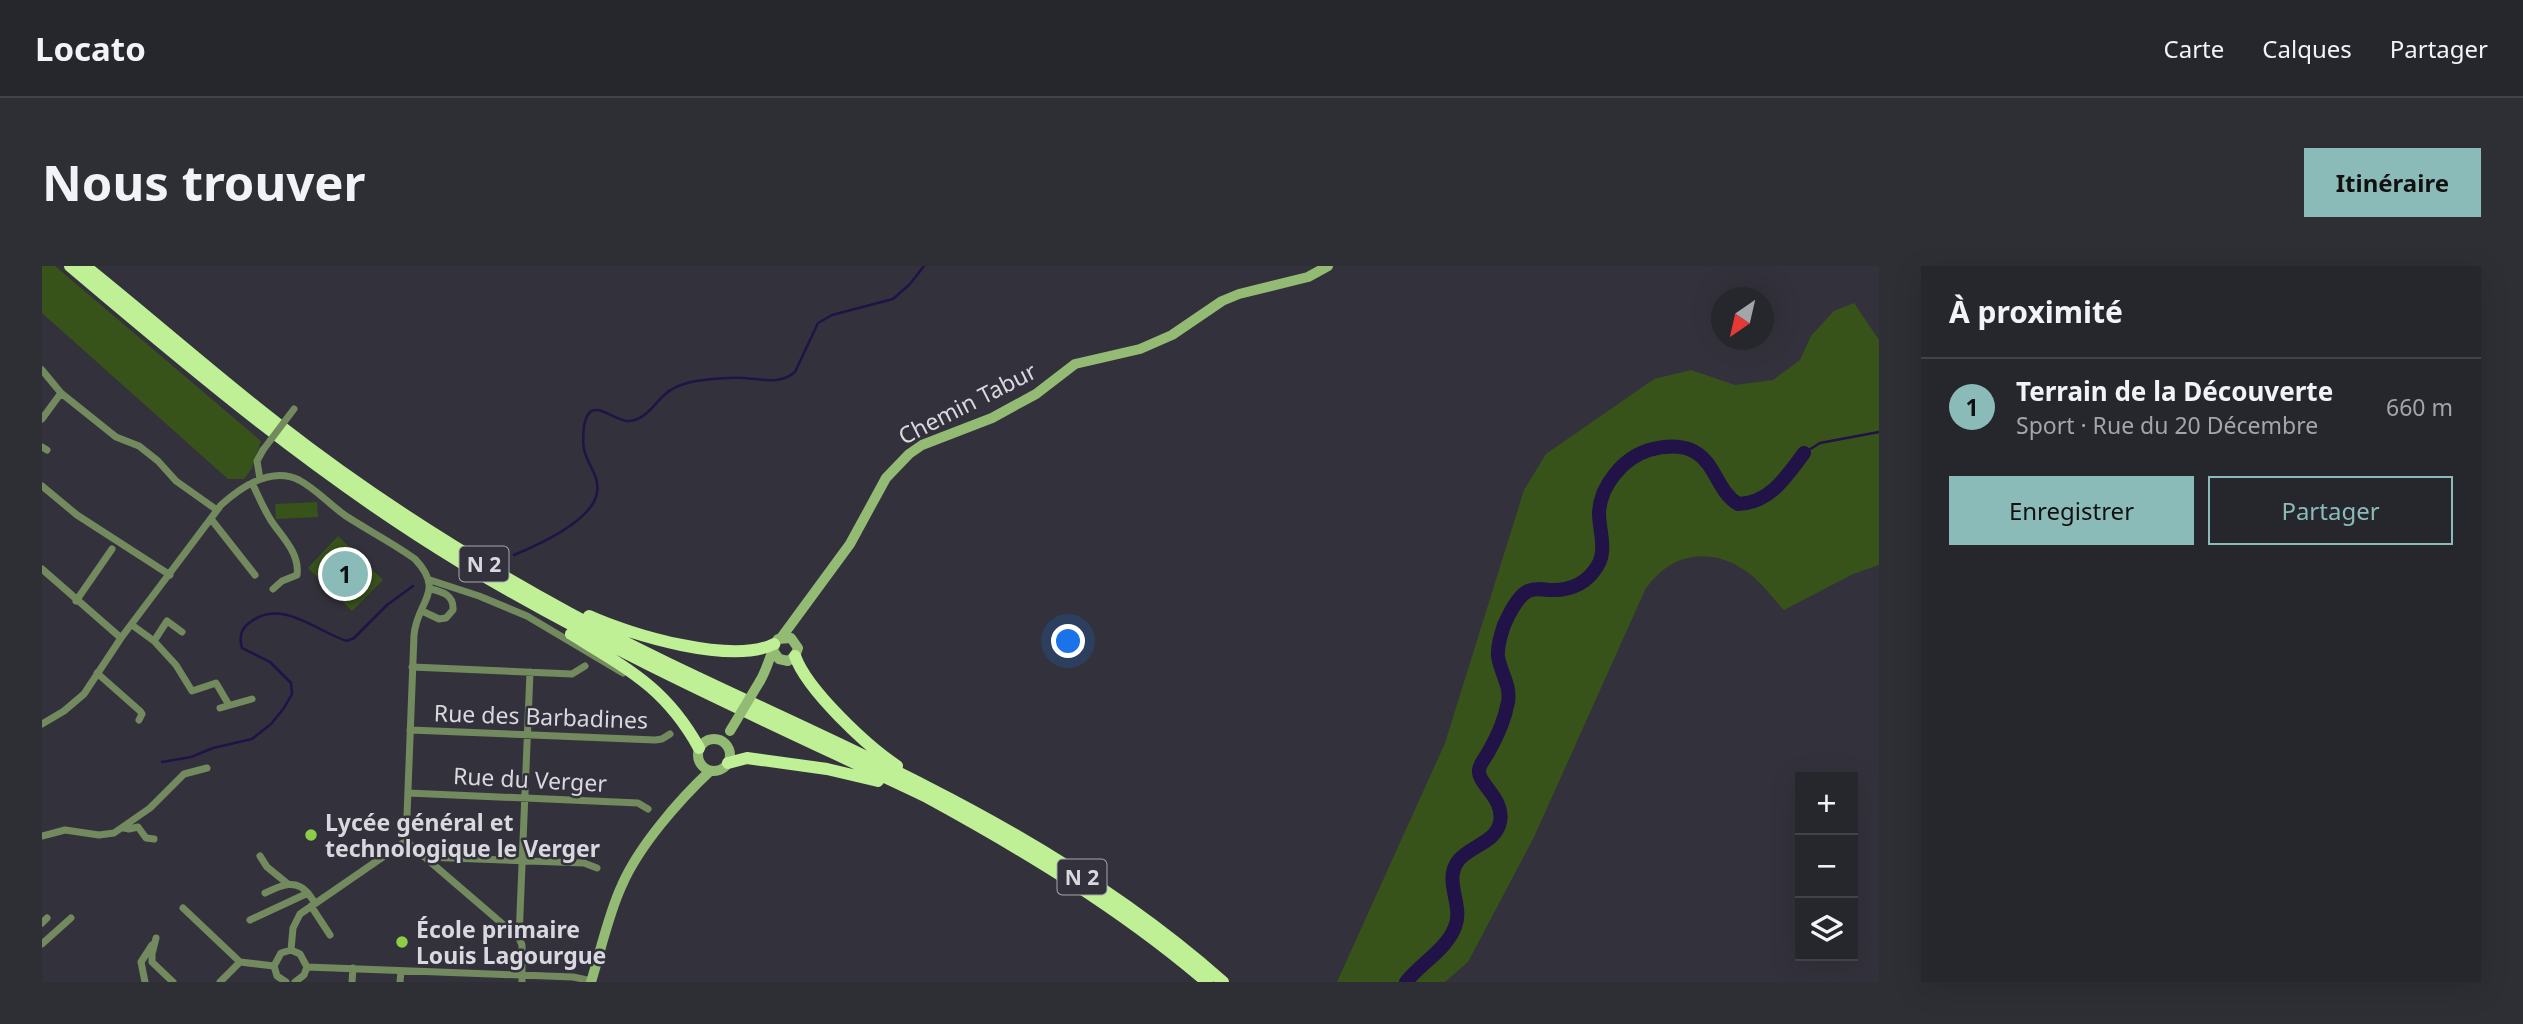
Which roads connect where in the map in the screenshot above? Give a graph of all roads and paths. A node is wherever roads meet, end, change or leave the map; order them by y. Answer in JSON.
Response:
{"nodes":[{"id":1,"x":69,"y":266,"type":"edge"},
{"id":2,"x":85,"y":266,"type":"edge"},
{"id":3,"x":1328,"y":266,"type":"edge"},
{"id":4,"x":42,"y":370,"type":"edge"},
{"id":5,"x":61,"y":393,"type":"junction"},
{"id":6,"x":295,"y":409,"type":"dead end"},
{"id":7,"x":42,"y":419,"type":"edge"},
{"id":8,"x":344,"y":473,"type":"junction"},
{"id":9,"x":260,"y":479,"type":"junction"},
{"id":10,"x":251,"y":483,"type":"junction"},
{"id":11,"x":42,"y":486,"type":"edge"},
{"id":12,"x":217,"y":510,"type":"junction"},
{"id":13,"x":211,"y":519,"type":"junction"},
{"id":14,"x":111,"y":549,"type":"dead end"},
{"id":15,"x":42,"y":569,"type":"edge"},
{"id":16,"x":170,"y":575,"type":"junction"},
{"id":17,"x":255,"y":575,"type":"dead end"},
{"id":18,"x":430,"y":580,"type":"junction"},
{"id":19,"x":505,"y":588,"type":"junction"},
{"id":20,"x":273,"y":589,"type":"dead end"},
{"id":21,"x":431,"y":589,"type":"junction"},
{"id":22,"x":76,"y":601,"type":"junction"},
{"id":23,"x":802,"y":609,"type":"junction"},
{"id":24,"x":422,"y":611,"type":"junction"},
{"id":25,"x":132,"y":625,"type":"junction"},
{"id":26,"x":182,"y":632,"type":"dead end"},
{"id":27,"x":121,"y":638,"type":"junction"},
{"id":28,"x":154,"y":641,"type":"junction"},
{"id":29,"x":776,"y":645,"type":"junction"},
{"id":30,"x":792,"y":654,"type":"junction"},
{"id":31,"x":585,"y":666,"type":"dead end"},
{"id":32,"x":412,"y":667,"type":"junction"},
{"id":33,"x":767,"y":670,"type":"junction"},
{"id":34,"x":530,"y":672,"type":"junction"},
{"id":35,"x":97,"y":673,"type":"junction"},
{"id":36,"x":252,"y":699,"type":"dead end"},
{"id":37,"x":670,"y":704,"type":"junction"},
{"id":38,"x":229,"y":705,"type":"junction"},
{"id":39,"x":220,"y":708,"type":"dead end"},
{"id":40,"x":139,"y":720,"type":"dead end"},
{"id":41,"x":42,"y":724,"type":"edge"},
{"id":42,"x":410,"y":730,"type":"junction"},
{"id":43,"x":670,"y":734,"type":"dead end"},
{"id":44,"x":528,"y":736,"type":"junction"},
{"id":45,"x":723,"y":742,"type":"junction"},
{"id":46,"x":699,"y":748,"type":"junction"},
{"id":47,"x":728,"y":763,"type":"junction"},
{"id":48,"x":207,"y":768,"type":"dead end"},
{"id":49,"x":706,"y":769,"type":"junction"},
{"id":50,"x":927,"y":792,"type":"junction"},
{"id":51,"x":408,"y":793,"type":"junction"},
{"id":52,"x":525,"y":797,"type":"junction"},
{"id":53,"x":648,"y":809,"type":"dead end"},
{"id":54,"x":123,"y":828,"type":"junction"},
{"id":55,"x":42,"y":836,"type":"edge"},
{"id":56,"x":154,"y":839,"type":"dead end"},
{"id":57,"x":406,"y":841,"type":"junction"},
{"id":58,"x":260,"y":856,"type":"dead end"},
{"id":59,"x":424,"y":856,"type":"junction"},
{"id":60,"x":522,"y":860,"type":"junction"},
{"id":61,"x":597,"y":868,"type":"dead end"},
{"id":62,"x":288,"y":884,"type":"junction"},
{"id":63,"x":264,"y":893,"type":"dead end"},
{"id":64,"x":308,"y":893,"type":"junction"},
{"id":65,"x":313,"y":904,"type":"junction"},
{"id":66,"x":183,"y":908,"type":"dead end"},
{"id":67,"x":71,"y":918,"type":"dead end"},
{"id":68,"x":250,"y":920,"type":"dead end"},
{"id":69,"x":330,"y":935,"type":"dead end"},
{"id":70,"x":519,"y":938,"type":"junction"},
{"id":71,"x":42,"y":944,"type":"edge"},
{"id":72,"x":291,"y":950,"type":"junction"},
{"id":73,"x":240,"y":962,"type":"junction"},
{"id":74,"x":274,"y":966,"type":"junction"},
{"id":75,"x":307,"y":967,"type":"junction"},
{"id":76,"x":353,"y":968,"type":"junction"},
{"id":77,"x":401,"y":971,"type":"junction"},
{"id":78,"x":478,"y":978,"type":"edge"},
{"id":79,"x":522,"y":979,"type":"edge"},
{"id":80,"x":300,"y":981,"type":"edge"},
{"id":81,"x":592,"y":981,"type":"edge"},
{"id":82,"x":145,"y":982,"type":"edge"},
{"id":83,"x":173,"y":982,"type":"edge"},
{"id":84,"x":220,"y":982,"type":"edge"},
{"id":85,"x":286,"y":982,"type":"edge"},
{"id":86,"x":352,"y":982,"type":"edge"},
{"id":87,"x":400,"y":982,"type":"edge"},
{"id":88,"x":1208,"y":982,"type":"edge"},
{"id":89,"x":1223,"y":982,"type":"edge"}],
"edges":[{"from":1,"to":19,"type":"highway","number":"N 2"},
{"from":2,"to":8,"type":"highway","number":"N 2"},
{"from":3,"to":23,"type":"main road","name":"Chemin Tabur"},
{"from":4,"to":5,"type":"street"},
{"from":5,"to":7,"type":"street"},
{"from":5,"to":12,"type":"street"},
{"from":6,"to":9,"type":"street","bridge":true},
{"from":8,"to":29,"type":"highway"},
{"from":8,"to":50,"type":"highway","number":"N 2"},
{"from":9,"to":10,"type":"street"},
{"from":9,"to":18,"type":"street"},
{"from":10,"to":12,"type":"street"},
{"from":10,"to":20,"type":"street"},
{"from":11,"to":16,"type":"street"},
{"from":12,"to":13,"type":"street"},
{"from":13,"to":16,"type":"street"},
{"from":13,"to":17,"type":"street"},
{"from":14,"to":22,"type":"street"},
{"from":15,"to":22,"type":"street"},
{"from":16,"to":25,"type":"street"},
{"from":18,"to":21,"type":"street"},
{"from":18,"to":37,"type":"street"},
{"from":19,"to":37,"type":"highway"},
{"from":19,"to":50,"type":"highway","number":"N 2"},
{"from":21,"to":24,"type":"street"},
{"from":21,"to":24,"type":"street"},
{"from":22,"to":27,"type":"street"},
{"from":23,"to":29,"type":"main road","name":"Chemin Tabur"},
{"from":23,"to":30,"type":"main road","name":"Chemin Tabur"},
{"from":24,"to":32,"type":"street"},
{"from":25,"to":27,"type":"street"},
{"from":25,"to":28,"type":"street"},
{"from":26,"to":28,"type":"street"},
{"from":27,"to":35,"type":"street"},
{"from":28,"to":38,"type":"street"},
{"from":29,"to":30,"type":"main road"},
{"from":29,"to":30,"type":"main road"},
{"from":29,"to":33,"type":"main road","name":"Chemin Tabur"},
{"from":30,"to":33,"type":"main road"},
{"from":30,"to":50,"type":"highway"},
{"from":31,"to":34,"type":"street"},
{"from":32,"to":34,"type":"street"},
{"from":32,"to":42,"type":"street"},
{"from":33,"to":45,"type":"main road","name":"Chemin Tabur","bridge":true},
{"from":34,"to":44,"type":"street"},
{"from":35,"to":40,"type":"street"},
{"from":35,"to":41,"type":"street"},
{"from":36,"to":38,"type":"street"},
{"from":37,"to":46,"type":"highway"},
{"from":38,"to":39,"type":"street"},
{"from":42,"to":44,"type":"street","name":"Rue des Barbadines"},
{"from":42,"to":51,"type":"street"},
{"from":43,"to":44,"type":"street","name":"Rue des Barbadines"},
{"from":44,"to":52,"type":"street"},
{"from":45,"to":46,"type":"main road"},
{"from":45,"to":47,"type":"main road"},
{"from":46,"to":49,"type":"main road"},
{"from":47,"to":49,"type":"main road"},
{"from":47,"to":50,"type":"highway"},
{"from":48,"to":54,"type":"street"},
{"from":49,"to":81,"type":"main road"},
{"from":50,"to":88,"type":"highway","number":"N 2"},
{"from":50,"to":89,"type":"highway","number":"N 2"},
{"from":51,"to":52,"type":"street","name":"Rue du Verger"},
{"from":51,"to":57,"type":"street"},
{"from":52,"to":53,"type":"street","name":"Rue du Verger"},
{"from":52,"to":60,"type":"street"},
{"from":54,"to":55,"type":"street"},
{"from":54,"to":56,"type":"street"},
{"from":57,"to":59,"type":"street"},
{"from":57,"to":65,"type":"street"},
{"from":58,"to":62,"type":"street"},
{"from":59,"to":60,"type":"street"},
{"from":59,"to":70,"type":"street"},
{"from":60,"to":61,"type":"street"},
{"from":60,"to":70,"type":"street"},
{"from":62,"to":63,"type":"street"},
{"from":62,"to":64,"type":"street"},
{"from":64,"to":65,"type":"street"},
{"from":64,"to":68,"type":"street"},
{"from":65,"to":69,"type":"street"},
{"from":65,"to":72,"type":"street"},
{"from":66,"to":73,"type":"street"},
{"from":67,"to":71,"type":"street"},
{"from":70,"to":79,"type":"street"},
{"from":72,"to":74,"type":"street"},
{"from":72,"to":75,"type":"street"},
{"from":73,"to":74,"type":"street"},
{"from":73,"to":84,"type":"street"},
{"from":74,"to":85,"type":"street"},
{"from":75,"to":76,"type":"street"},
{"from":75,"to":80,"type":"street"},
{"from":76,"to":77,"type":"street"},
{"from":76,"to":86,"type":"street"},
{"from":77,"to":78,"type":"street"},
{"from":77,"to":87,"type":"street"},
{"from":78,"to":79,"type":"street"},
{"from":79,"to":81,"type":"street"},
{"from":82,"to":83,"type":"street"}]}
